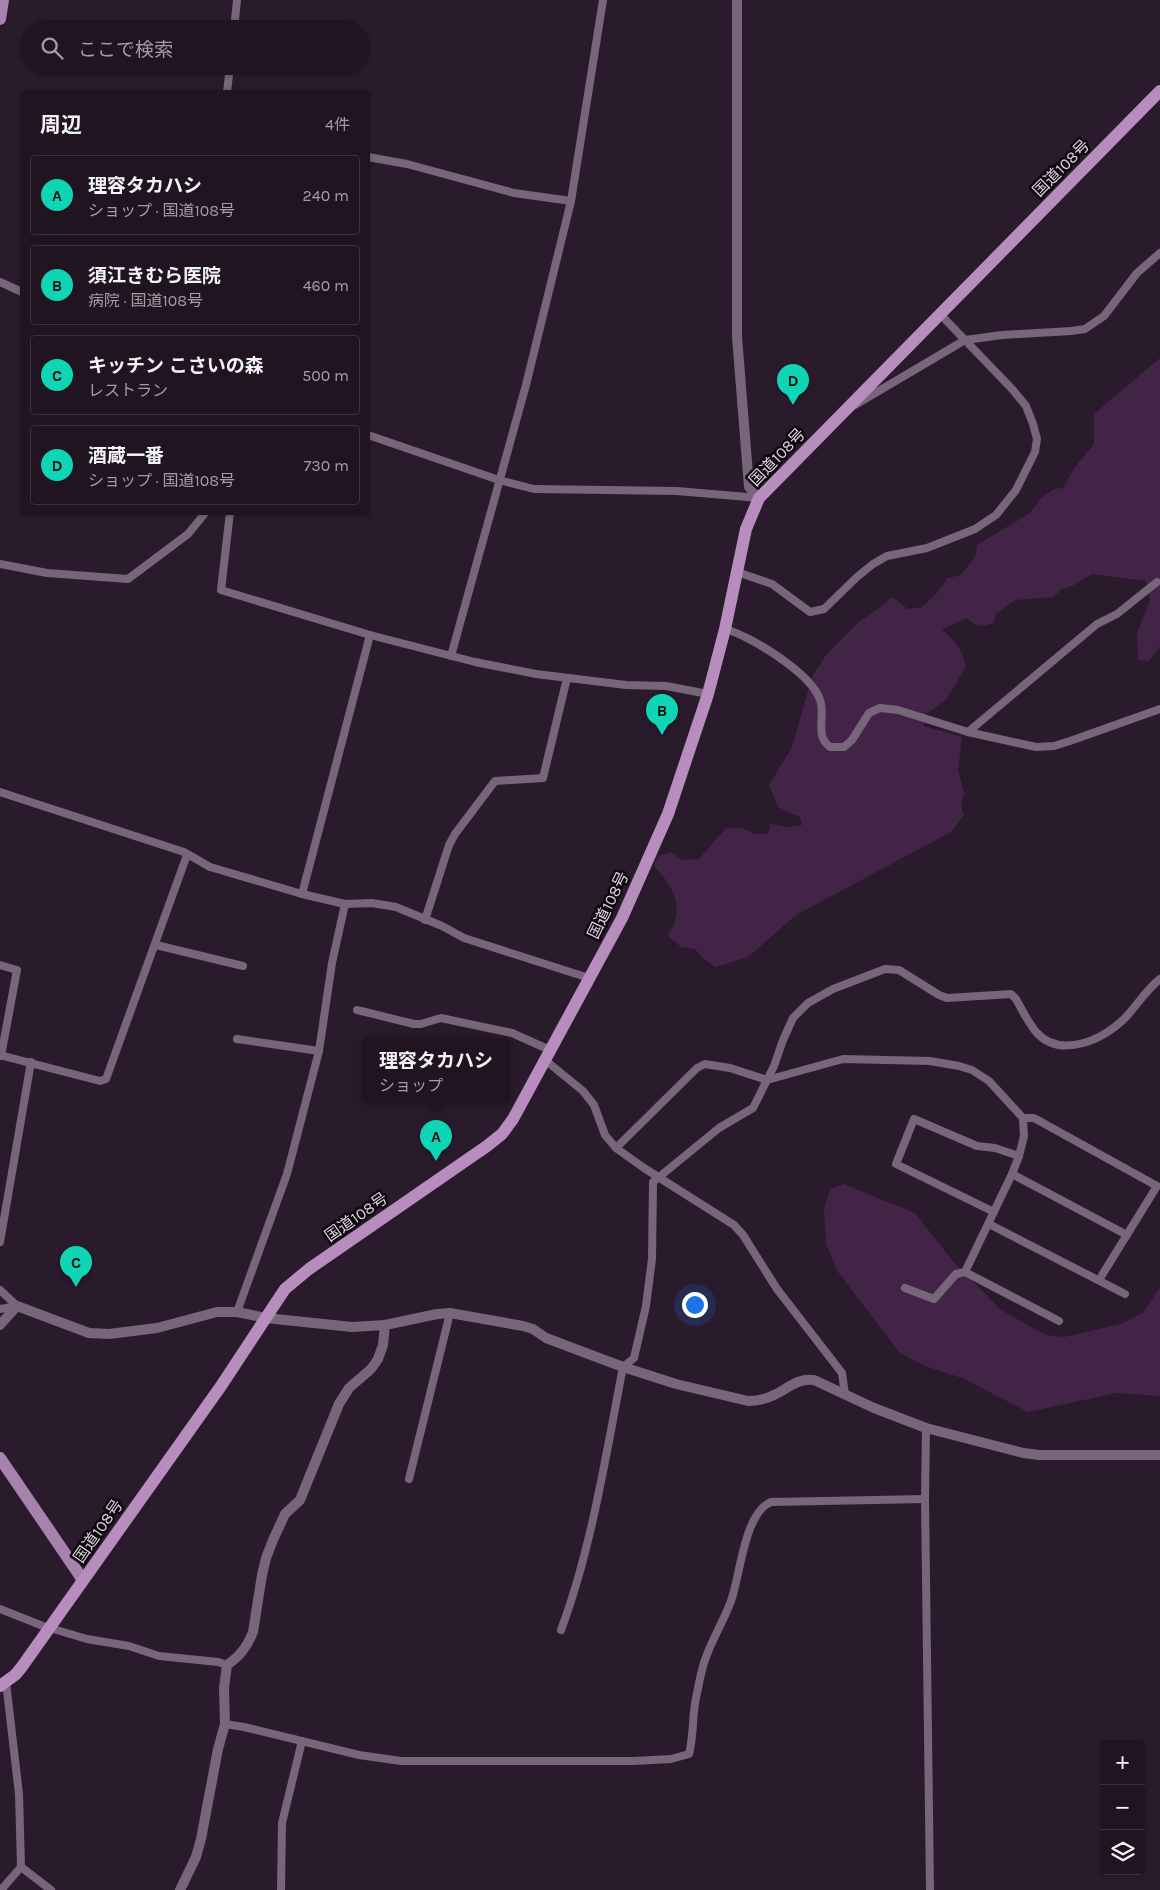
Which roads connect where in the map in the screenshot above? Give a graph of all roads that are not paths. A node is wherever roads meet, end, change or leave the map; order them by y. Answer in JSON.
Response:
{"nodes":[{"id":1,"x":3,"y":0,"type":"edge"},
{"id":2,"x":237,"y":0,"type":"edge"},
{"id":3,"x":603,"y":0,"type":"edge"},
{"id":4,"x":737,"y":0,"type":"edge"},
{"id":5,"x":0,"y":19,"type":"edge"},
{"id":6,"x":235,"y":20,"type":"edge"},
{"id":7,"x":229,"y":75,"type":"edge"},
{"id":8,"x":227,"y":90,"type":"edge"},
{"id":9,"x":1160,"y":91,"type":"edge"},
{"id":10,"x":370,"y":157,"type":"edge"},
{"id":11,"x":571,"y":201,"type":"junction"},
{"id":12,"x":1160,"y":253,"type":"edge"},
{"id":13,"x":0,"y":282,"type":"edge"},
{"id":14,"x":20,"y":291,"type":"edge"},
{"id":15,"x":940,"y":314,"type":"junction"},
{"id":16,"x":965,"y":340,"type":"junction"},
{"id":17,"x":842,"y":413,"type":"junction"},
{"id":18,"x":370,"y":436,"type":"edge"},
{"id":19,"x":499,"y":480,"type":"junction"},
{"id":20,"x":759,"y":498,"type":"junction"},
{"id":21,"x":204,"y":515,"type":"edge"},
{"id":22,"x":230,"y":515,"type":"edge"},
{"id":23,"x":0,"y":564,"type":"edge"},
{"id":24,"x":737,"y":572,"type":"junction"},
{"id":25,"x":1157,"y":582,"type":"dead end"},
{"id":26,"x":725,"y":629,"type":"junction"},
{"id":27,"x":370,"y":635,"type":"junction"},
{"id":28,"x":451,"y":656,"type":"junction"},
{"id":29,"x":567,"y":678,"type":"junction"},
{"id":30,"x":708,"y":694,"type":"junction"},
{"id":31,"x":1160,"y":709,"type":"edge"},
{"id":32,"x":968,"y":732,"type":"junction"},
{"id":33,"x":0,"y":792,"type":"edge"},
{"id":34,"x":187,"y":855,"type":"junction"},
{"id":35,"x":302,"y":894,"type":"junction"},
{"id":36,"x":345,"y":904,"type":"junction"},
{"id":37,"x":425,"y":920,"type":"junction"},
{"id":38,"x":156,"y":945,"type":"junction"},
{"id":39,"x":0,"y":965,"type":"edge"},
{"id":40,"x":243,"y":966,"type":"dead end"},
{"id":41,"x":589,"y":978,"type":"junction"},
{"id":42,"x":1160,"y":980,"type":"edge"},
{"id":43,"x":357,"y":1010,"type":"dead end"},
{"id":44,"x":237,"y":1039,"type":"dead end"},
{"id":45,"x":319,"y":1051,"type":"junction"},
{"id":46,"x":0,"y":1055,"type":"edge"},
{"id":47,"x":548,"y":1055,"type":"junction"},
{"id":48,"x":31,"y":1062,"type":"junction"},
{"id":49,"x":767,"y":1080,"type":"junction"},
{"id":50,"x":1022,"y":1118,"type":"junction"},
{"id":51,"x":616,"y":1148,"type":"junction"},
{"id":52,"x":1019,"y":1156,"type":"junction"},
{"id":53,"x":1012,"y":1174,"type":"junction"},
{"id":54,"x":658,"y":1177,"type":"junction"},
{"id":55,"x":994,"y":1212,"type":"junction"},
{"id":56,"x":989,"y":1224,"type":"junction"},
{"id":57,"x":1127,"y":1235,"type":"junction"},
{"id":58,"x":0,"y":1242,"type":"edge"},
{"id":59,"x":965,"y":1272,"type":"junction"},
{"id":60,"x":1099,"y":1280,"type":"junction"},
{"id":61,"x":905,"y":1288,"type":"dead end"},
{"id":62,"x":0,"y":1290,"type":"edge"},
{"id":63,"x":1125,"y":1294,"type":"dead end"},
{"id":64,"x":17,"y":1306,"type":"junction"},
{"id":65,"x":0,"y":1309,"type":"edge"},
{"id":66,"x":237,"y":1312,"type":"junction"},
{"id":67,"x":450,"y":1313,"type":"junction"},
{"id":68,"x":266,"y":1318,"type":"junction"},
{"id":69,"x":1059,"y":1321,"type":"dead end"},
{"id":70,"x":0,"y":1325,"type":"edge"},
{"id":71,"x":385,"y":1325,"type":"junction"},
{"id":72,"x":623,"y":1367,"type":"junction"},
{"id":73,"x":845,"y":1394,"type":"junction"},
{"id":74,"x":926,"y":1428,"type":"junction"},
{"id":75,"x":1160,"y":1455,"type":"edge"},
{"id":76,"x":0,"y":1458,"type":"edge"},
{"id":77,"x":409,"y":1480,"type":"dead end"},
{"id":78,"x":925,"y":1499,"type":"junction"},
{"id":79,"x":83,"y":1580,"type":"junction"},
{"id":80,"x":0,"y":1609,"type":"edge"},
{"id":81,"x":49,"y":1628,"type":"junction"},
{"id":82,"x":561,"y":1630,"type":"dead end"},
{"id":83,"x":228,"y":1665,"type":"junction"},
{"id":84,"x":3,"y":1684,"type":"edge"},
{"id":85,"x":225,"y":1724,"type":"junction"},
{"id":86,"x":302,"y":1741,"type":"junction"},
{"id":87,"x":21,"y":1867,"type":"junction"},
{"id":88,"x":1,"y":1890,"type":"edge"},
{"id":89,"x":51,"y":1890,"type":"edge"},
{"id":90,"x":180,"y":1890,"type":"edge"},
{"id":91,"x":281,"y":1890,"type":"edge"},
{"id":92,"x":930,"y":1890,"type":"edge"}],
"edges":[{"from":1,"to":5,"type":"main road"},
{"from":2,"to":6,"type":"street"},
{"from":3,"to":11,"type":"street"},
{"from":4,"to":20,"type":"street"},
{"from":7,"to":8,"type":"street"},
{"from":9,"to":15,"type":"highway","name":"国道108号"},
{"from":10,"to":11,"type":"street"},
{"from":11,"to":19,"type":"street"},
{"from":12,"to":16,"type":"street"},
{"from":13,"to":14,"type":"street"},
{"from":15,"to":16,"type":"street"},
{"from":15,"to":17,"type":"highway","name":"国道108号"},
{"from":16,"to":17,"type":"street"},
{"from":16,"to":24,"type":"street"},
{"from":17,"to":20,"type":"highway","name":"国道108号"},
{"from":18,"to":19,"type":"street"},
{"from":19,"to":20,"type":"street"},
{"from":19,"to":28,"type":"street"},
{"from":20,"to":24,"type":"highway","name":"国道108号"},
{"from":21,"to":23,"type":"street"},
{"from":22,"to":27,"type":"street"},
{"from":24,"to":26,"type":"highway","name":"国道108号"},
{"from":25,"to":32,"type":"street"},
{"from":26,"to":30,"type":"highway","name":"国道108号"},
{"from":26,"to":32,"type":"street"},
{"from":27,"to":28,"type":"street"},
{"from":27,"to":35,"type":"street"},
{"from":28,"to":29,"type":"street"},
{"from":29,"to":30,"type":"street"},
{"from":29,"to":37,"type":"street"},
{"from":30,"to":41,"type":"highway","name":"国道108号"},
{"from":31,"to":32,"type":"street"},
{"from":33,"to":34,"type":"street"},
{"from":34,"to":35,"type":"street"},
{"from":34,"to":38,"type":"street"},
{"from":35,"to":36,"type":"street"},
{"from":36,"to":37,"type":"street"},
{"from":36,"to":45,"type":"street"},
{"from":37,"to":41,"type":"street"},
{"from":38,"to":40,"type":"street"},
{"from":38,"to":48,"type":"street"},
{"from":39,"to":46,"type":"street"},
{"from":41,"to":47,"type":"highway","name":"国道108号"},
{"from":42,"to":49,"type":"street"},
{"from":43,"to":47,"type":"street"},
{"from":44,"to":45,"type":"street"},
{"from":45,"to":66,"type":"street"},
{"from":46,"to":48,"type":"street"},
{"from":47,"to":51,"type":"street"},
{"from":47,"to":68,"type":"highway","name":"国道108号"},
{"from":48,"to":58,"type":"street"},
{"from":49,"to":50,"type":"street"},
{"from":49,"to":51,"type":"street"},
{"from":49,"to":54,"type":"street"},
{"from":50,"to":52,"type":"street"},
{"from":50,"to":57,"type":"street"},
{"from":51,"to":54,"type":"street"},
{"from":52,"to":53,"type":"street"},
{"from":52,"to":55,"type":"street"},
{"from":53,"to":55,"type":"street"},
{"from":53,"to":57,"type":"street"},
{"from":54,"to":72,"type":"street"},
{"from":54,"to":73,"type":"street"},
{"from":55,"to":56,"type":"street"},
{"from":56,"to":59,"type":"street"},
{"from":56,"to":60,"type":"street"},
{"from":57,"to":60,"type":"street"},
{"from":59,"to":61,"type":"street"},
{"from":59,"to":69,"type":"street"},
{"from":60,"to":63,"type":"street"},
{"from":62,"to":64,"type":"street"},
{"from":64,"to":65,"type":"street"},
{"from":64,"to":66,"type":"street"},
{"from":64,"to":70,"type":"street"},
{"from":66,"to":68,"type":"street"},
{"from":67,"to":71,"type":"street"},
{"from":67,"to":72,"type":"street"},
{"from":67,"to":77,"type":"street"},
{"from":68,"to":71,"type":"street"},
{"from":68,"to":79,"type":"highway","name":"国道108号"},
{"from":71,"to":83,"type":"street"},
{"from":72,"to":73,"type":"street"},
{"from":72,"to":82,"type":"street"},
{"from":73,"to":74,"type":"street"},
{"from":74,"to":75,"type":"street"},
{"from":74,"to":78,"type":"street"},
{"from":76,"to":79,"type":"main road"},
{"from":78,"to":86,"type":"street"},
{"from":78,"to":92,"type":"street"},
{"from":79,"to":81,"type":"highway","name":"国道108号"},
{"from":80,"to":81,"type":"street"},
{"from":81,"to":83,"type":"street"},
{"from":81,"to":84,"type":"highway","name":"国道108号"},
{"from":83,"to":85,"type":"street"},
{"from":84,"to":87,"type":"street"},
{"from":85,"to":86,"type":"street"},
{"from":85,"to":90,"type":"street"},
{"from":86,"to":91,"type":"street"},
{"from":87,"to":88,"type":"street"},
{"from":87,"to":89,"type":"street"}]}
